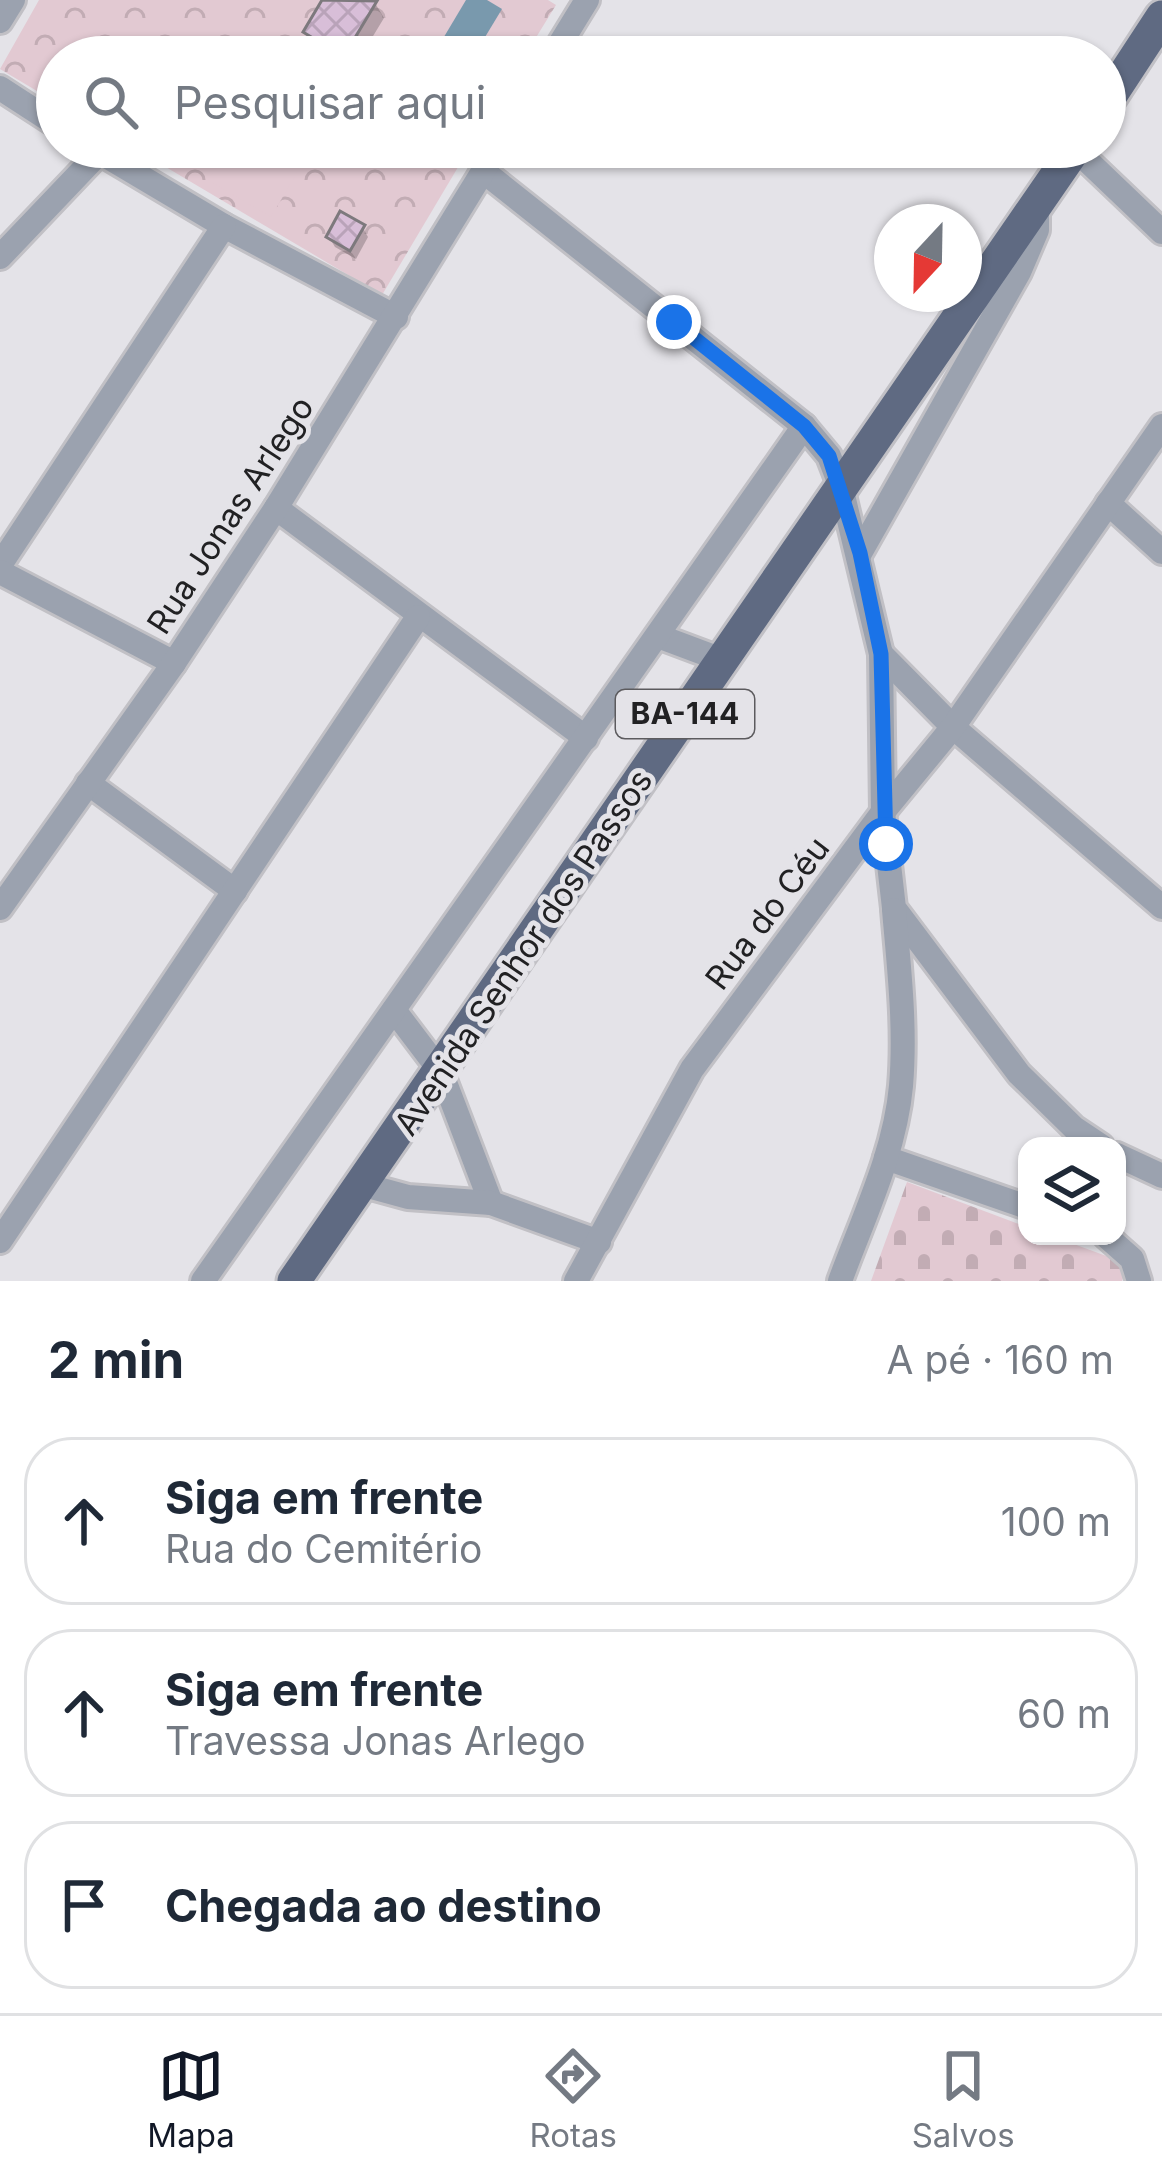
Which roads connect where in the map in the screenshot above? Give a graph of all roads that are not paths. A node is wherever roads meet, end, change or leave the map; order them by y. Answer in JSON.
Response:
{"nodes":[{"id":1,"x":13,"y":0,"type":"edge"},
{"id":2,"x":587,"y":0,"type":"edge"},
{"id":3,"x":1162,"y":17,"type":"edge"},
{"id":4,"x":0,"y":21,"type":"edge"},
{"id":5,"x":565,"y":36,"type":"edge"},
{"id":6,"x":1126,"y":72,"type":"edge"},
{"id":7,"x":0,"y":88,"type":"edge"},
{"id":8,"x":36,"y":111,"type":"edge"},
{"id":9,"x":79,"y":168,"type":"edge"},
{"id":10,"x":126,"y":168,"type":"edge"},
{"id":11,"x":485,"y":168,"type":"edge"},
{"id":12,"x":1061,"y":168,"type":"edge"},
{"id":13,"x":1096,"y":168,"type":"edge"},
{"id":14,"x":483,"y":171,"type":"junction"},
{"id":15,"x":1037,"y":201,"type":"junction"},
{"id":16,"x":224,"y":226,"type":"junction"},
{"id":17,"x":1162,"y":232,"type":"edge"},
{"id":18,"x":0,"y":257,"type":"edge"},
{"id":19,"x":396,"y":317,"type":"junction"},
{"id":20,"x":804,"y":426,"type":"junction"},
{"id":21,"x":1162,"y":426,"type":"edge"},
{"id":22,"x":841,"y":487,"type":"junction"},
{"id":23,"x":1108,"y":503,"type":"junction"},
{"id":24,"x":276,"y":508,"type":"junction"},
{"id":25,"x":1162,"y":552,"type":"edge"},
{"id":26,"x":860,"y":553,"type":"junction"},
{"id":27,"x":0,"y":569,"type":"edge"},
{"id":28,"x":418,"y":616,"type":"junction"},
{"id":29,"x":658,"y":636,"type":"junction"},
{"id":30,"x":881,"y":654,"type":"junction"},
{"id":31,"x":722,"y":660,"type":"junction"},
{"id":32,"x":173,"y":663,"type":"junction"},
{"id":33,"x":953,"y":728,"type":"junction"},
{"id":34,"x":586,"y":738,"type":"junction"},
{"id":35,"x":88,"y":783,"type":"junction"},
{"id":36,"x":883,"y":812,"type":"junction"},
{"id":37,"x":235,"y":891,"type":"junction"},
{"id":38,"x":1162,"y":907,"type":"edge"},
{"id":39,"x":0,"y":908,"type":"edge"},
{"id":40,"x":894,"y":908,"type":"junction"},
{"id":41,"x":394,"y":1010,"type":"junction"},
{"id":42,"x":440,"y":1072,"type":"junction"},
{"id":43,"x":1088,"y":1137,"type":"edge"},
{"id":44,"x":886,"y":1158,"type":"junction"},
{"id":45,"x":1126,"y":1159,"type":"edge"},
{"id":46,"x":1162,"y":1176,"type":"edge"},
{"id":47,"x":364,"y":1185,"type":"junction"},
{"id":48,"x":491,"y":1203,"type":"junction"},
{"id":49,"x":1018,"y":1204,"type":"edge"},
{"id":50,"x":0,"y":1241,"type":"edge"},
{"id":51,"x":599,"y":1242,"type":"junction"},
{"id":52,"x":1116,"y":1245,"type":"edge"},
{"id":53,"x":202,"y":1281,"type":"edge"},
{"id":54,"x":294,"y":1281,"type":"edge"},
{"id":55,"x":576,"y":1281,"type":"edge"},
{"id":56,"x":840,"y":1281,"type":"edge"},
{"id":57,"x":1139,"y":1281,"type":"edge"}],
"edges":[{"from":1,"to":4,"type":"street"},
{"from":2,"to":5,"type":"street"},
{"from":3,"to":6,"type":"main road"},
{"from":7,"to":8,"type":"street"},
{"from":9,"to":18,"type":"street"},
{"from":10,"to":16,"type":"street"},
{"from":11,"to":14,"type":"street","name":"Rua Jonas Arlego"},
{"from":12,"to":15,"type":"main road","name":"Avenida Senhor dos Passos","number":"BA-144"},
{"from":13,"to":17,"type":"street"},
{"from":14,"to":19,"type":"street","name":"Rua Jonas Arlego"},
{"from":14,"to":20,"type":"street"},
{"from":15,"to":22,"type":"main road","name":"Avenida Senhor dos Passos","number":"BA-144"},
{"from":15,"to":26,"type":"street"},
{"from":16,"to":19,"type":"street"},
{"from":16,"to":27,"type":"street"},
{"from":19,"to":24,"type":"street","name":"Rua Jonas Arlego"},
{"from":20,"to":22,"type":"street"},
{"from":20,"to":29,"type":"street","name":"Avenida Senhor dos Passos"},
{"from":21,"to":23,"type":"street","name":"Rua do Céu"},
{"from":22,"to":26,"type":"street"},
{"from":22,"to":31,"type":"main road","name":"Avenida Senhor dos Passos","number":"BA-144"},
{"from":23,"to":25,"type":"street"},
{"from":23,"to":33,"type":"street","name":"Rua do Céu"},
{"from":24,"to":28,"type":"street"},
{"from":24,"to":32,"type":"street","name":"Rua Jonas Arlego"},
{"from":26,"to":30,"type":"street"},
{"from":27,"to":32,"type":"street"},
{"from":28,"to":34,"type":"street"},
{"from":28,"to":37,"type":"street"},
{"from":29,"to":31,"type":"street"},
{"from":29,"to":34,"type":"street","name":"Avenida Senhor dos Passos"},
{"from":30,"to":33,"type":"street"},
{"from":30,"to":36,"type":"street"},
{"from":31,"to":42,"type":"main road","name":"Avenida Senhor dos Passos","number":"BA-144"},
{"from":32,"to":35,"type":"street","name":"Rua Jonas Arlego"},
{"from":33,"to":36,"type":"street","name":"Rua do Céu"},
{"from":33,"to":38,"type":"street"},
{"from":34,"to":41,"type":"street","name":"Avenida Senhor dos Passos"},
{"from":35,"to":37,"type":"street"},
{"from":35,"to":39,"type":"street","name":"Rua Jonas Arlego"},
{"from":36,"to":40,"type":"street"},
{"from":36,"to":51,"type":"street","name":"Rua do Céu"},
{"from":37,"to":50,"type":"street"},
{"from":40,"to":43,"type":"street"},
{"from":40,"to":44,"type":"street"},
{"from":41,"to":42,"type":"street"},
{"from":41,"to":53,"type":"street","name":"Avenida Senhor dos Passos"},
{"from":42,"to":47,"type":"main road","name":"Avenida Senhor dos Passos","number":"BA-144"},
{"from":42,"to":48,"type":"street"},
{"from":44,"to":49,"type":"street"},
{"from":44,"to":56,"type":"street"},
{"from":45,"to":46,"type":"street"},
{"from":47,"to":48,"type":"street"},
{"from":47,"to":54,"type":"main road","name":"Avenida Senhor dos Passos","number":"BA-144"},
{"from":48,"to":51,"type":"street"},
{"from":51,"to":55,"type":"street","name":"Rua do Céu"},
{"from":52,"to":57,"type":"street"}]}
